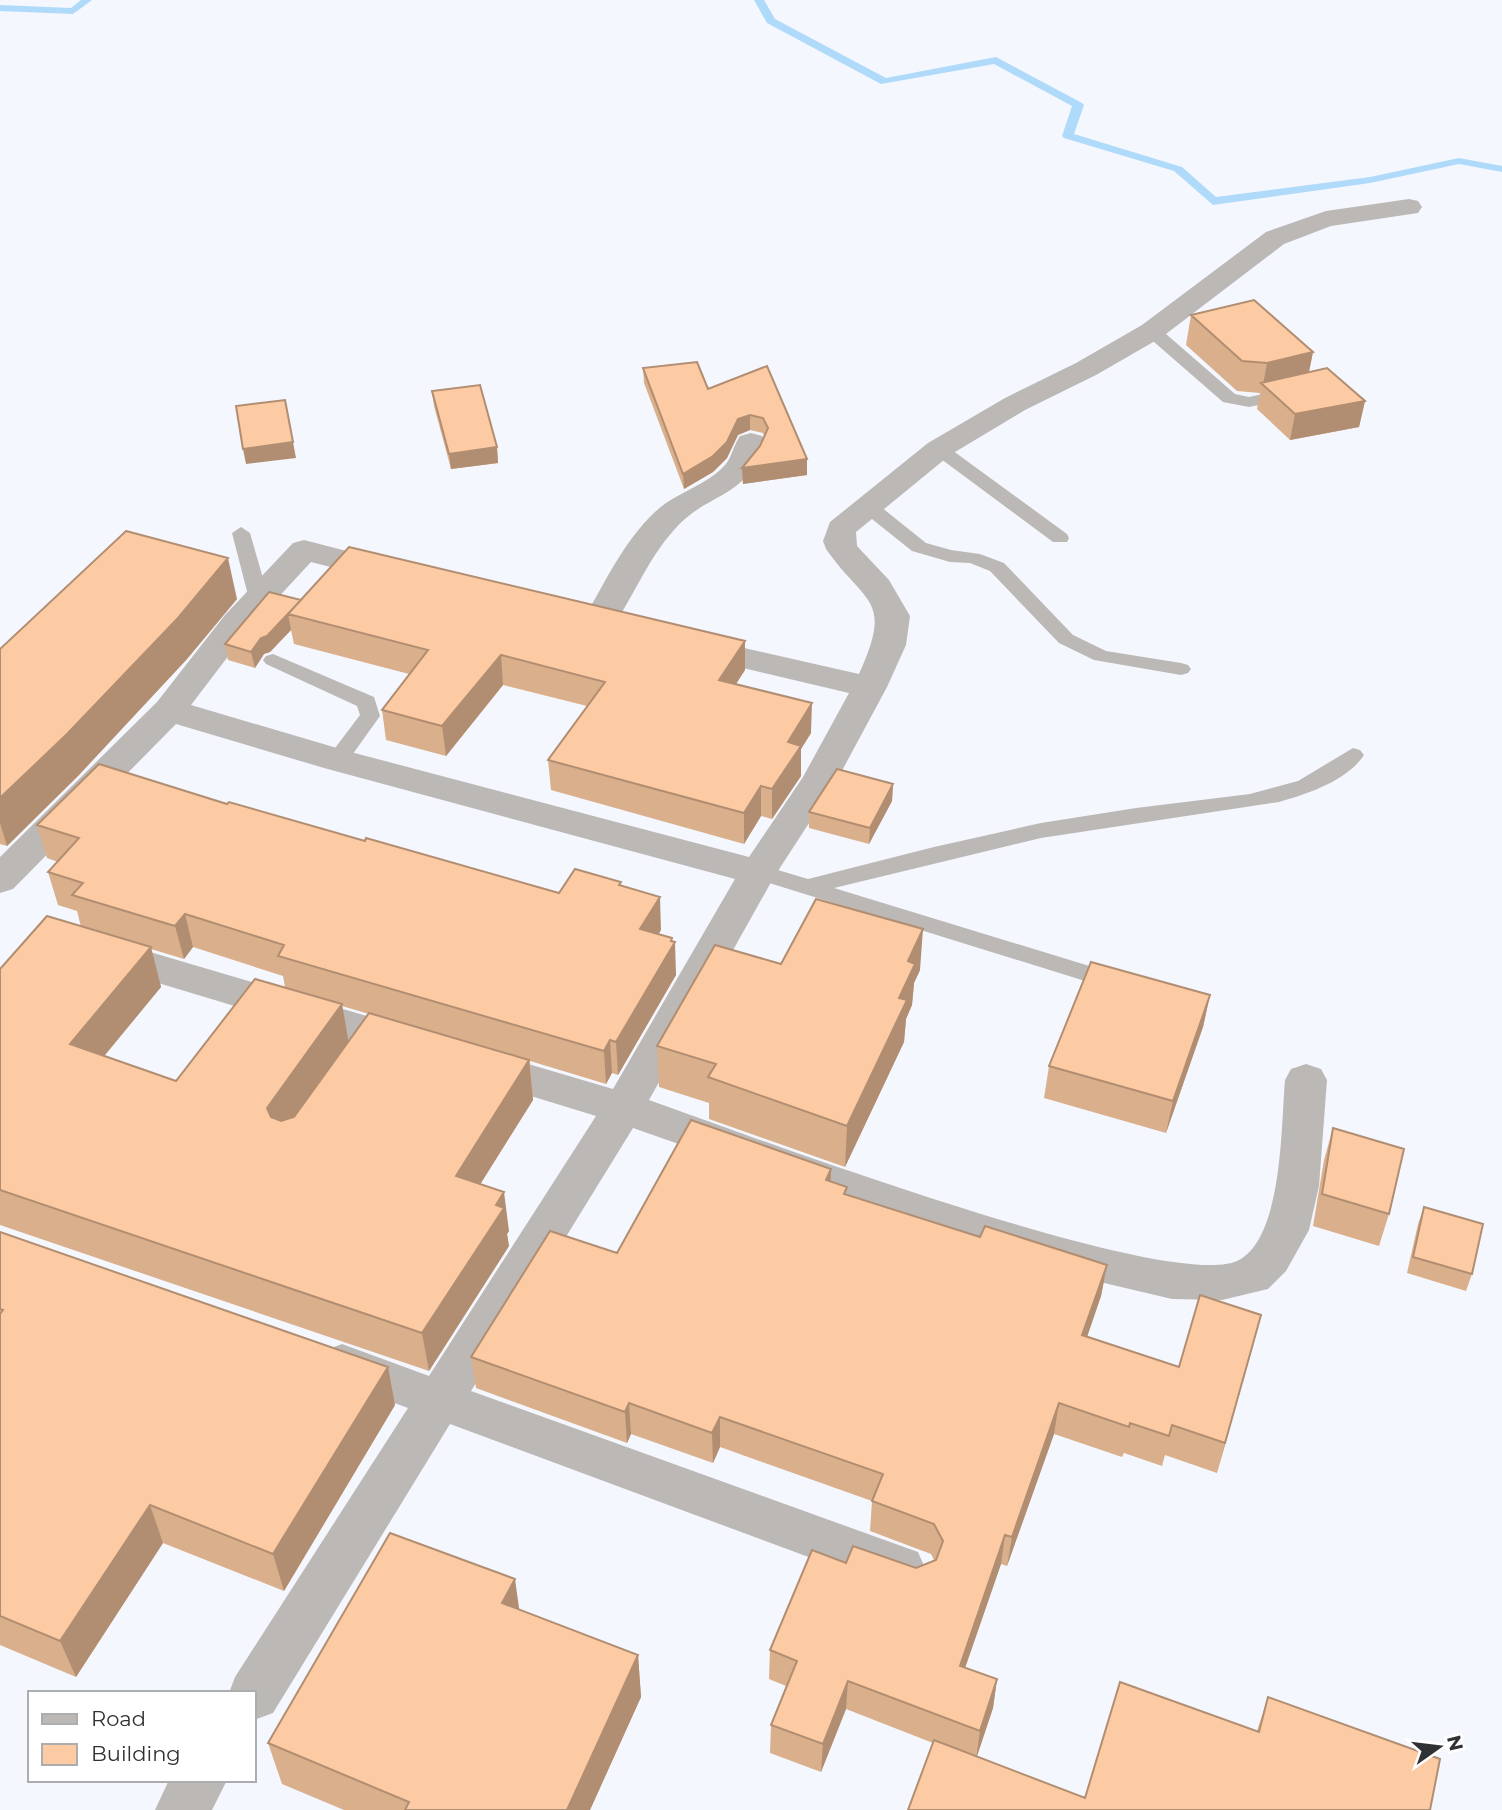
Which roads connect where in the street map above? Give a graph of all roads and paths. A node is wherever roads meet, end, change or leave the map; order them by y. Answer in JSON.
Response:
{"nodes":[{"id":1,"x":1409,"y":207,"type":"dead end"},
{"id":2,"x":1152,"y":331,"type":"junction"},
{"id":3,"x":1302,"y":390,"type":"edge"},
{"id":4,"x":751,"y":442,"type":"dead end"},
{"id":5,"x":939,"y":449,"type":"junction"},
{"id":6,"x":869,"y":507,"type":"junction"},
{"id":7,"x":241,"y":533,"type":"dead end"},
{"id":8,"x":1060,"y":538,"type":"dead end"},
{"id":9,"x":424,"y":580,"type":"edge"},
{"id":10,"x":258,"y":599,"type":"junction"},
{"id":11,"x":598,"y":624,"type":"edge"},
{"id":12,"x":666,"y":640,"type":"edge"},
{"id":13,"x":273,"y":660,"type":"dead end"},
{"id":14,"x":1181,"y":669,"type":"dead end"},
{"id":15,"x":870,"y":687,"type":"junction"},
{"id":16,"x":169,"y":710,"type":"junction"},
{"id":17,"x":1353,"y":755,"type":"dead end"},
{"id":18,"x":337,"y":760,"type":"junction"},
{"id":19,"x":758,"y":872,"type":"junction"},
{"id":20,"x":0,"y":880,"type":"edge"},
{"id":21,"x":808,"y":887,"type":"junction"},
{"id":22,"x":76,"y":943,"type":"edge"},
{"id":23,"x":1132,"y":987,"type":"edge"},
{"id":24,"x":1306,"y":1080,"type":"dead end"},
{"id":25,"x":623,"y":1108,"type":"junction"},
{"id":26,"x":298,"y":1348,"type":"edge"},
{"id":27,"x":440,"y":1398,"type":"junction"},
{"id":28,"x":912,"y":1572,"type":"edge"},
{"id":29,"x":256,"y":1692,"type":"edge"},
{"id":30,"x":199,"y":1782,"type":"edge"},
{"id":31,"x":182,"y":1810,"type":"edge"}],
"edges":[{"from":1,"to":2,"type":"street"},
{"from":2,"to":3,"type":"lane"},
{"from":2,"to":5,"type":"street"},
{"from":4,"to":11,"type":"street"},
{"from":5,"to":6,"type":"street"},
{"from":5,"to":8,"type":"lane"},
{"from":6,"to":14,"type":"lane"},
{"from":6,"to":15,"type":"street"},
{"from":7,"to":10,"type":"lane"},
{"from":9,"to":10,"type":"street"},
{"from":10,"to":16,"type":"street"},
{"from":12,"to":15,"type":"street"},
{"from":13,"to":18,"type":"lane"},
{"from":15,"to":19,"type":"street"},
{"from":16,"to":18,"type":"street"},
{"from":16,"to":20,"type":"street"},
{"from":17,"to":21,"type":"lane"},
{"from":18,"to":19,"type":"street"},
{"from":19,"to":21,"type":"lane"},
{"from":19,"to":25,"type":"street"},
{"from":21,"to":23,"type":"lane"},
{"from":22,"to":25,"type":"street"},
{"from":24,"to":25,"type":"street"},
{"from":25,"to":27,"type":"street"},
{"from":26,"to":27,"type":"street"},
{"from":27,"to":28,"type":"street"},
{"from":27,"to":29,"type":"street"},
{"from":30,"to":31,"type":"street"}]}
